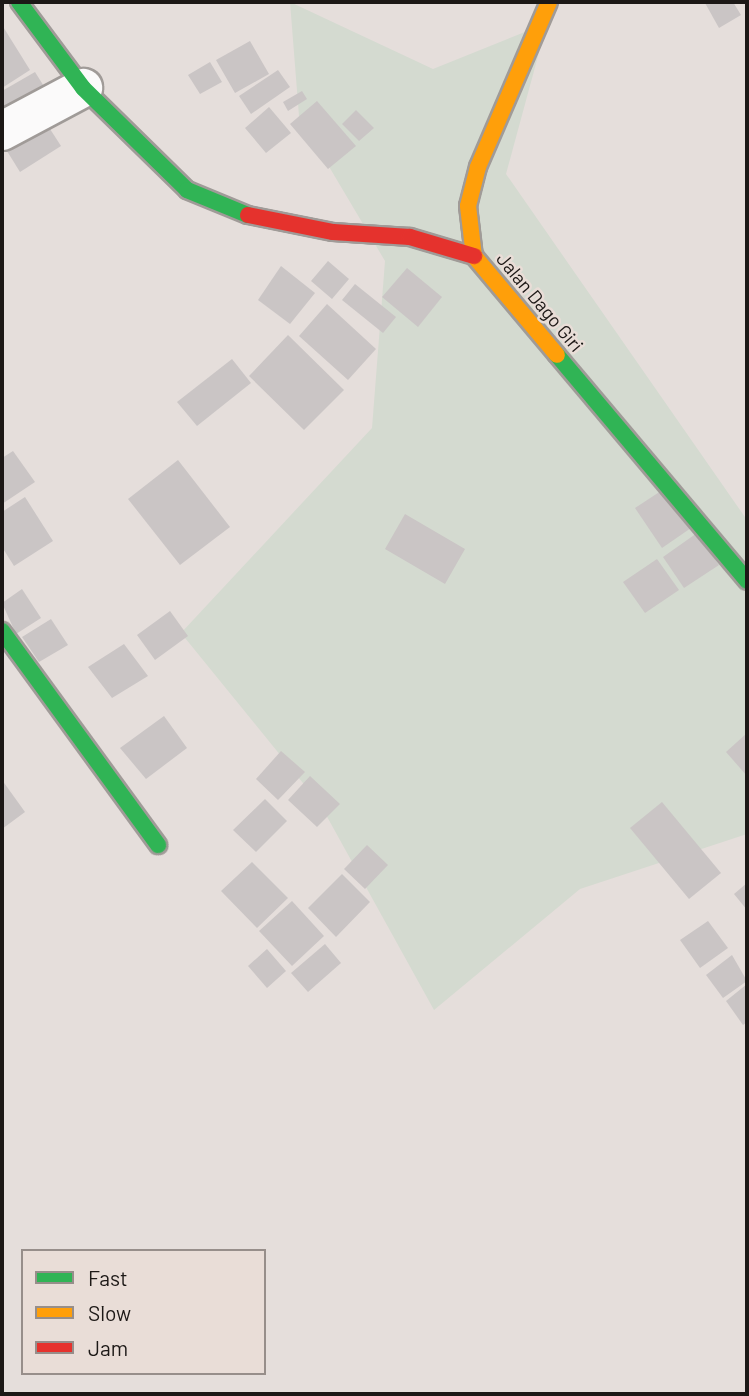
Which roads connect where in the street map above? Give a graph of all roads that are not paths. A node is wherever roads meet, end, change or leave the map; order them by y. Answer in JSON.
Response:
{"nodes":[{"id":1,"x":17,"y":2,"type":"edge"},
{"id":2,"x":549,"y":2,"type":"edge"},
{"id":3,"x":2,"y":11,"type":"edge"},
{"id":4,"x":83,"y":88,"type":"junction"},
{"id":5,"x":2,"y":131,"type":"edge"},
{"id":6,"x":474,"y":256,"type":"junction"},
{"id":7,"x":747,"y":581,"type":"edge"},
{"id":8,"x":2,"y":631,"type":"edge"},
{"id":9,"x":158,"y":845,"type":"dead end"}],
"edges":[{"from":1,"to":3,"type":"street"},
{"from":1,"to":4,"type":"street"},
{"from":2,"to":6,"type":"street","name":"Jalan Dago Giri"},
{"from":4,"to":5,"type":"street"},
{"from":4,"to":6,"type":"street"},
{"from":6,"to":7,"type":"street","name":"Jalan Dago Giri"},
{"from":8,"to":9,"type":"street"}]}
